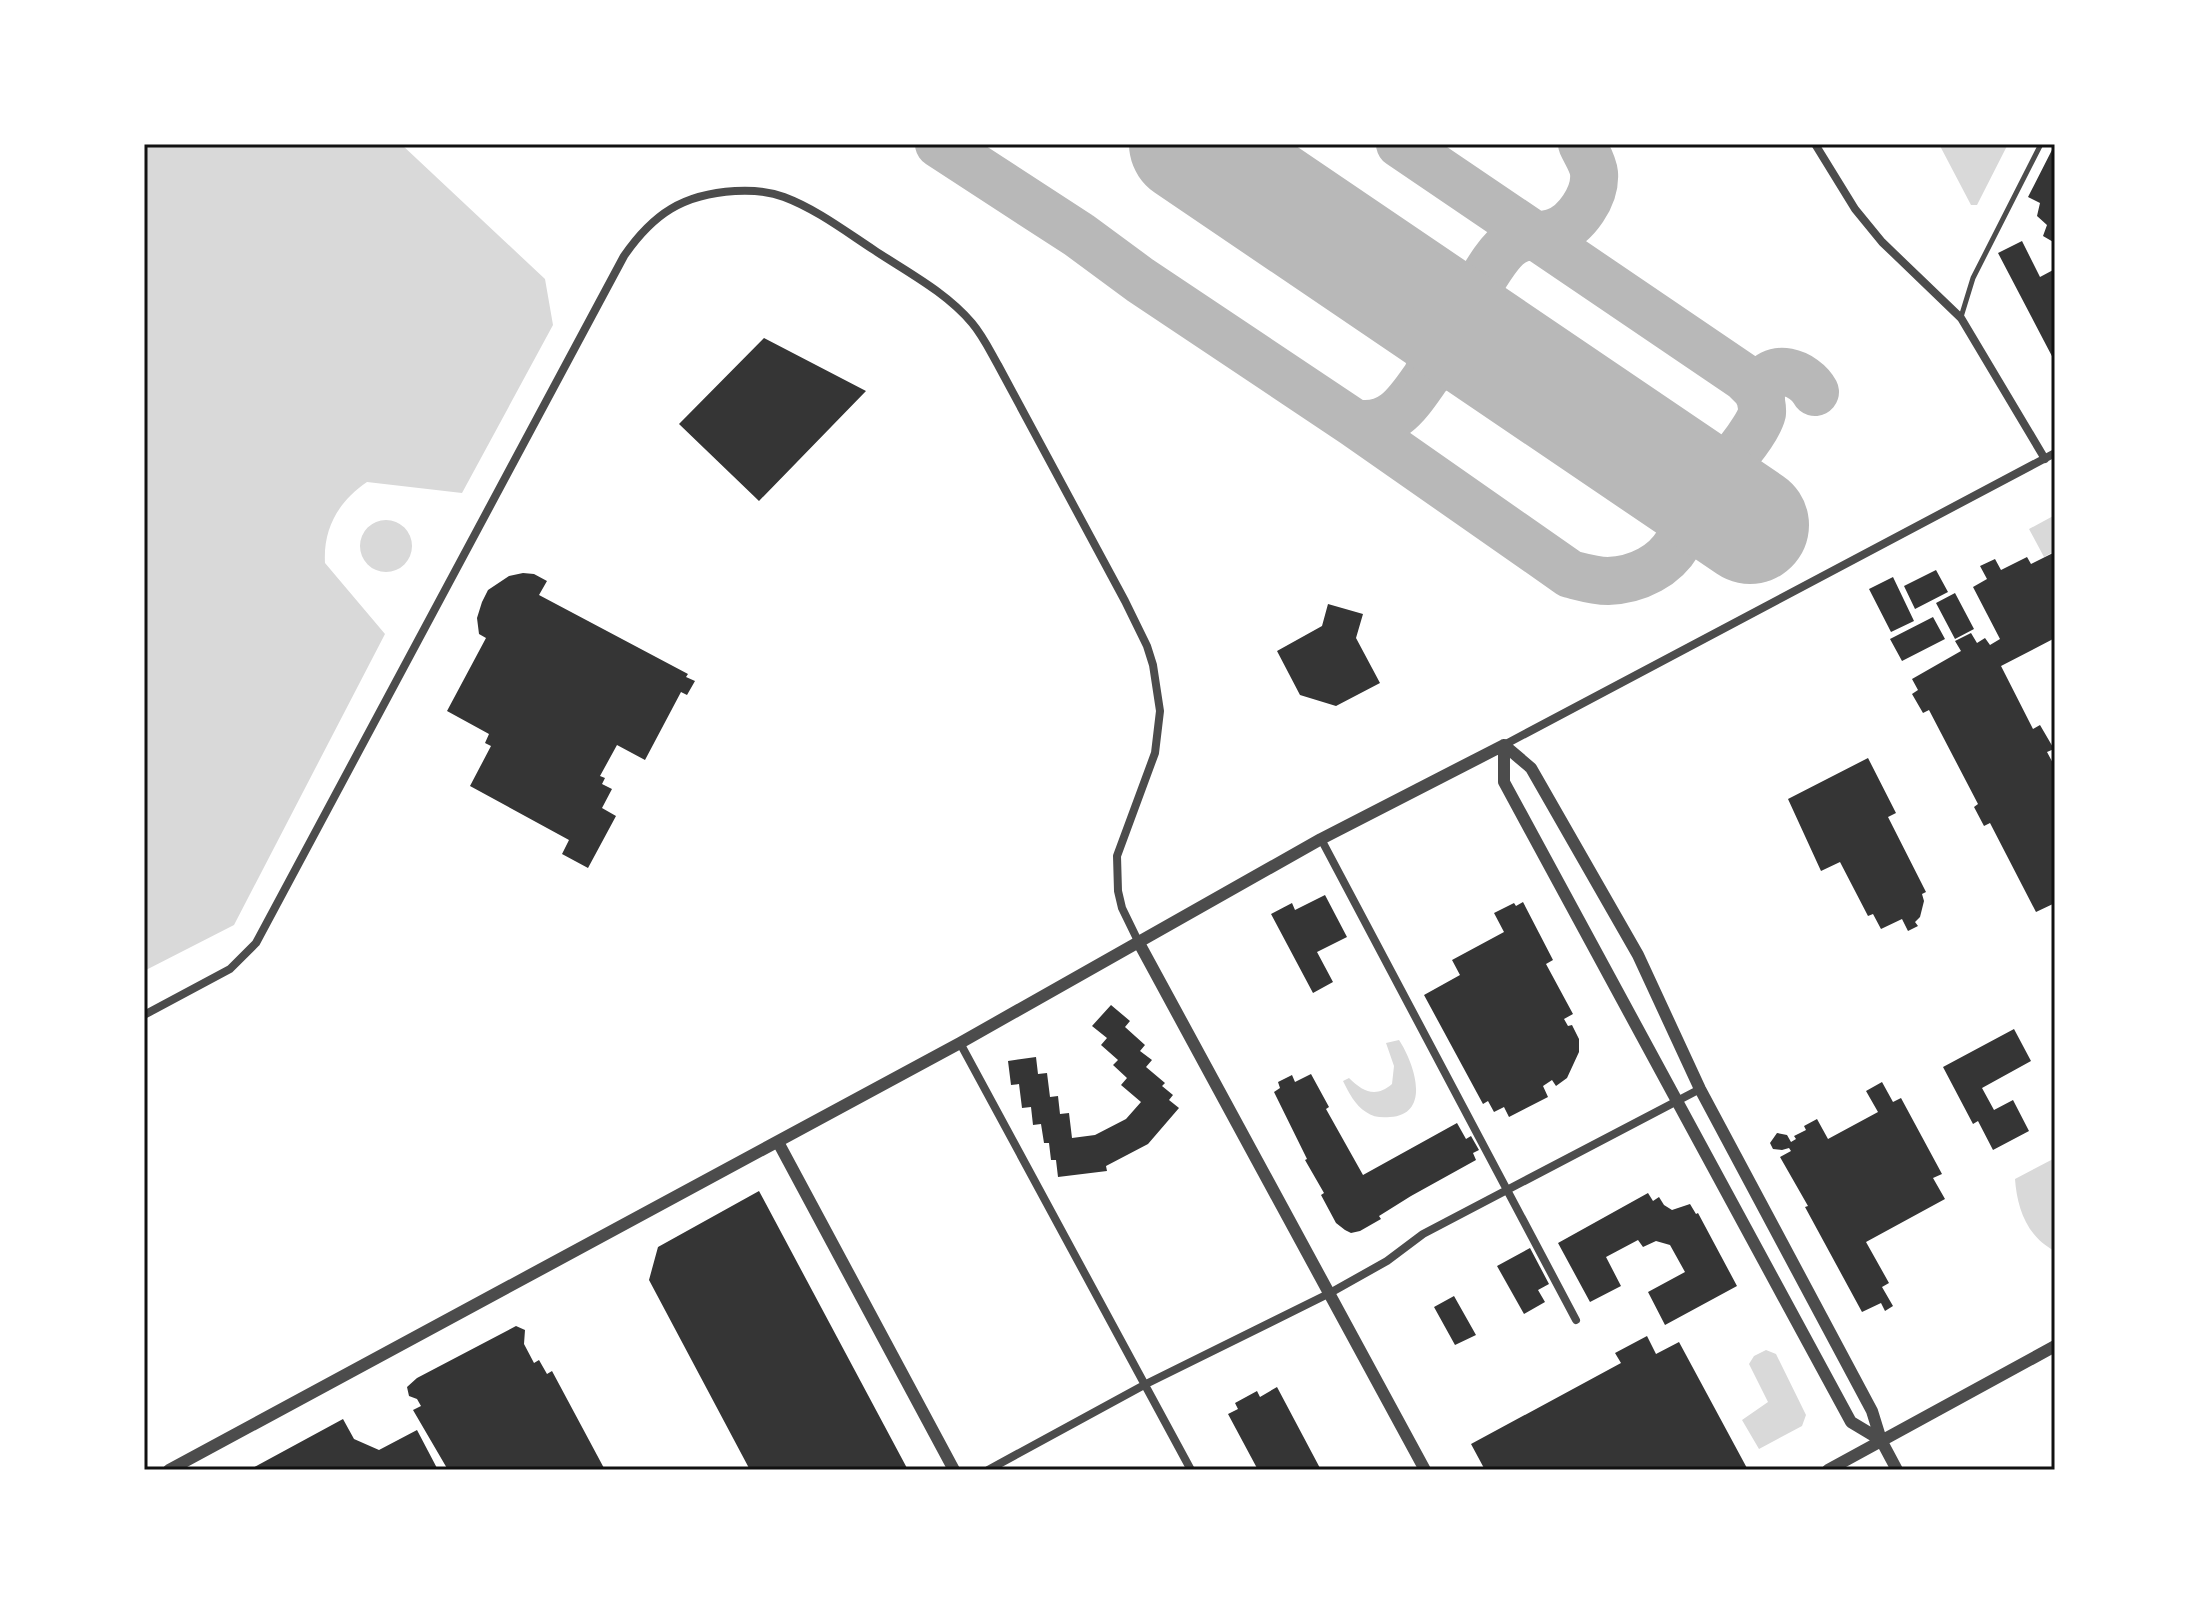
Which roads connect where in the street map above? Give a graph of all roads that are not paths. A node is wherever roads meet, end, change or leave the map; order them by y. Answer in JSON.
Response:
{"nodes":[{"id":1,"x":1815,"y":144,"type":"edge"},
{"id":2,"x":2041,"y":144,"type":"edge"},
{"id":3,"x":1961,"y":318,"type":"junction"},
{"id":4,"x":2055,"y":453,"type":"edge"},
{"id":5,"x":2045,"y":459,"type":"junction"},
{"id":6,"x":1504,"y":745,"type":"junction"},
{"id":7,"x":1321,"y":839,"type":"junction"},
{"id":8,"x":1139,"y":943,"type":"junction"},
{"id":9,"x":144,"y":1015,"type":"edge"},
{"id":10,"x":960,"y":1043,"type":"junction"},
{"id":11,"x":1700,"y":1089,"type":"junction"},
{"id":12,"x":1676,"y":1101,"type":"junction"},
{"id":13,"x":778,"y":1142,"type":"junction"},
{"id":14,"x":1507,"y":1188,"type":"junction"},
{"id":15,"x":1330,"y":1293,"type":"junction"},
{"id":16,"x":1576,"y":1320,"type":"dead end"},
{"id":17,"x":2055,"y":1346,"type":"edge"},
{"id":18,"x":1146,"y":1384,"type":"junction"},
{"id":19,"x":1881,"y":1440,"type":"junction"},
{"id":20,"x":191,"y":1465,"type":"edge"},
{"id":21,"x":169,"y":1470,"type":"edge"},
{"id":22,"x":954,"y":1470,"type":"edge"},
{"id":23,"x":988,"y":1470,"type":"edge"},
{"id":24,"x":1191,"y":1470,"type":"edge"},
{"id":25,"x":1425,"y":1470,"type":"edge"},
{"id":26,"x":1828,"y":1470,"type":"edge"},
{"id":27,"x":1897,"y":1470,"type":"edge"}],
"edges":[{"from":1,"to":3,"type":"street"},
{"from":2,"to":3,"type":"lane"},
{"from":3,"to":5,"type":"street"},
{"from":4,"to":5,"type":"street"},
{"from":5,"to":6,"type":"street"},
{"from":6,"to":7,"type":"street"},
{"from":6,"to":11,"type":"street"},
{"from":6,"to":12,"type":"street"},
{"from":7,"to":8,"type":"street"},
{"from":7,"to":14,"type":"street"},
{"from":8,"to":9,"type":"street"},
{"from":8,"to":10,"type":"street"},
{"from":8,"to":15,"type":"street"},
{"from":10,"to":13,"type":"street"},
{"from":10,"to":18,"type":"street"},
{"from":11,"to":12,"type":"street"},
{"from":11,"to":19,"type":"street"},
{"from":12,"to":14,"type":"street"},
{"from":12,"to":19,"type":"street"},
{"from":13,"to":20,"type":"street"},
{"from":13,"to":22,"type":"street"},
{"from":14,"to":15,"type":"street"},
{"from":14,"to":16,"type":"street"},
{"from":15,"to":18,"type":"street"},
{"from":15,"to":25,"type":"street"},
{"from":17,"to":19,"type":"street"},
{"from":18,"to":23,"type":"street"},
{"from":18,"to":24,"type":"street"},
{"from":19,"to":26,"type":"street"},
{"from":19,"to":27,"type":"street"},
{"from":20,"to":21,"type":"street"}]}
